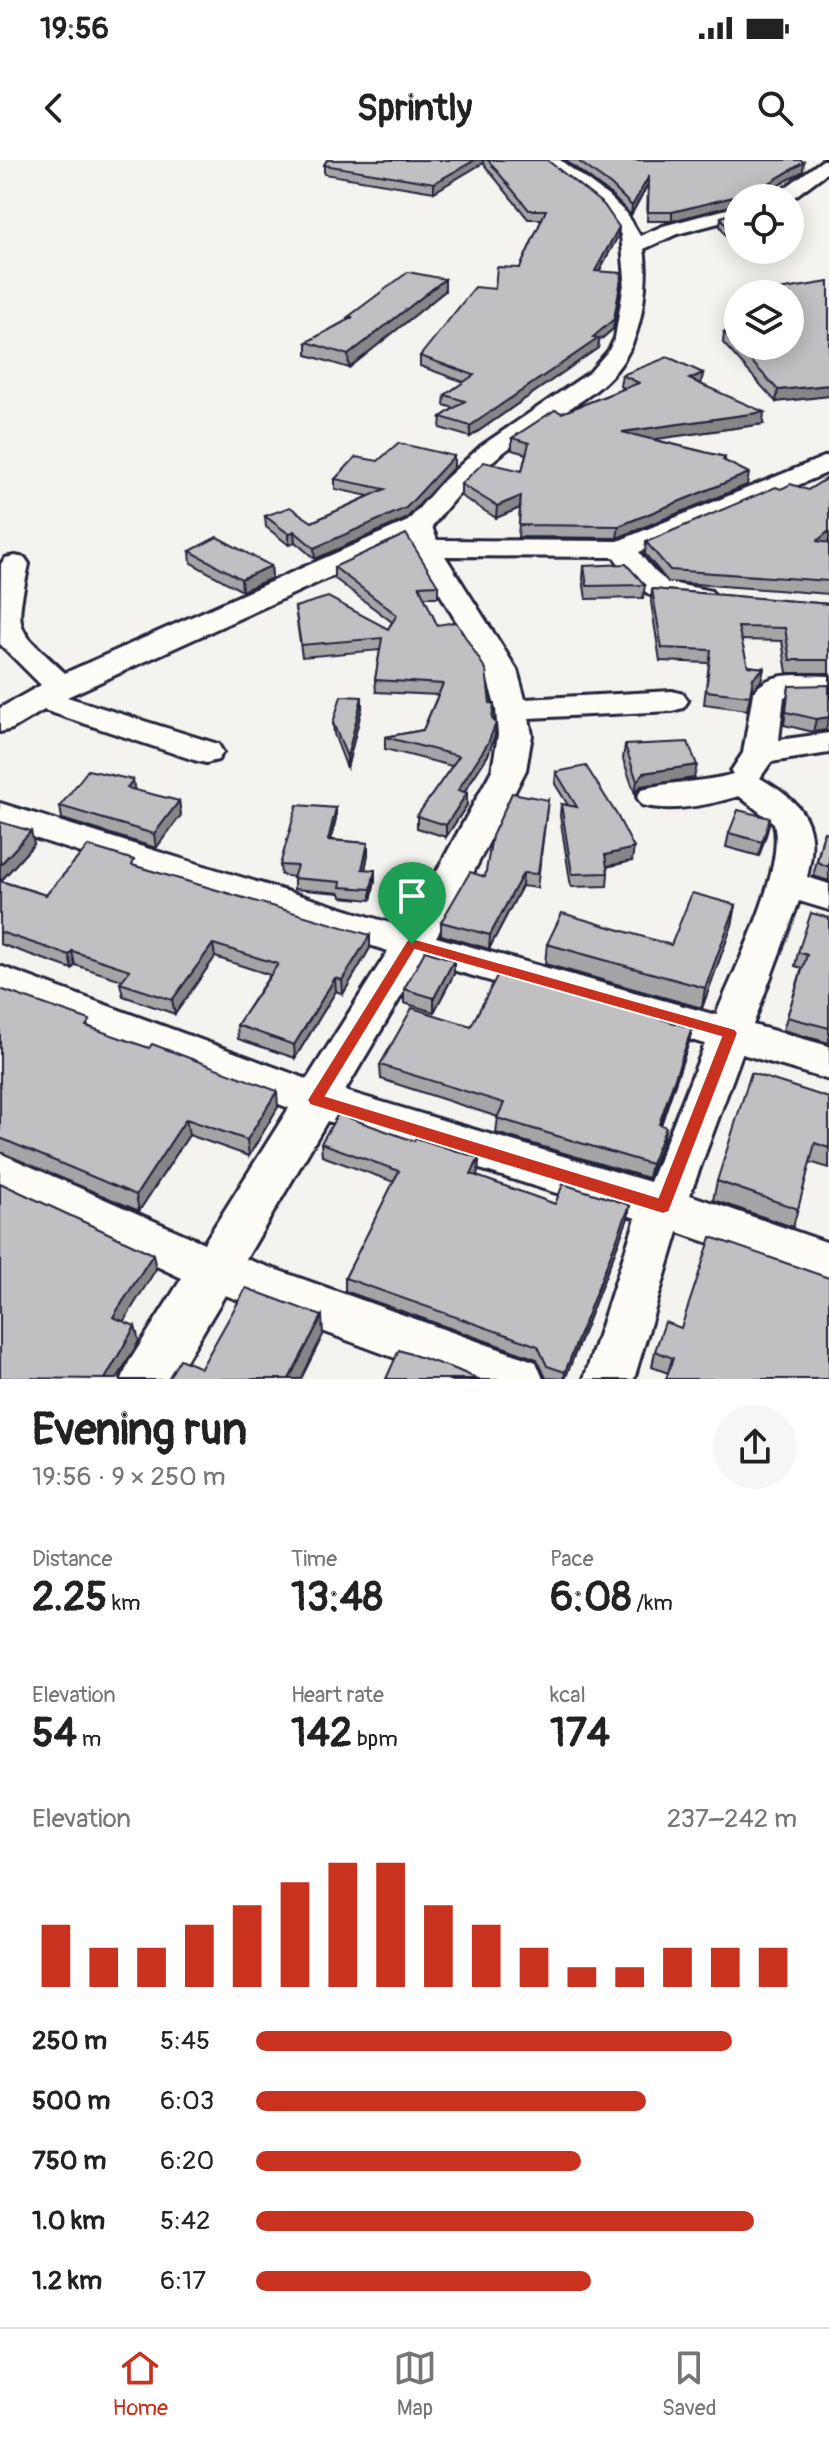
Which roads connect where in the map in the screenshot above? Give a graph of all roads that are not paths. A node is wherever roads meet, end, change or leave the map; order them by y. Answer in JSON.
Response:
{"nodes":[{"id":1,"x":550,"y":160,"type":"edge"},
{"id":2,"x":796,"y":160,"type":"edge"},
{"id":3,"x":829,"y":164,"type":"edge"},
{"id":4,"x":811,"y":175,"type":"junction"},
{"id":5,"x":802,"y":184,"type":"edge"},
{"id":6,"x":724,"y":216,"type":"edge"},
{"id":7,"x":633,"y":246,"type":"junction"},
{"id":8,"x":829,"y":463,"type":"edge"},
{"id":9,"x":422,"y":537,"type":"junction"},
{"id":10,"x":622,"y":549,"type":"junction"},
{"id":11,"x":15,"y":564,"type":"dead end"},
{"id":12,"x":731,"y":598,"type":"edge"},
{"id":13,"x":829,"y":686,"type":"edge"},
{"id":14,"x":672,"y":701,"type":"dead end"},
{"id":15,"x":23,"y":705,"type":"edge"},
{"id":16,"x":512,"y":709,"type":"junction"},
{"id":17,"x":829,"y":743,"type":"edge"},
{"id":18,"x":206,"y":752,"type":"dead end"},
{"id":19,"x":751,"y":768,"type":"junction"},
{"id":20,"x":654,"y":797,"type":"dead end"},
{"id":21,"x":0,"y":815,"type":"edge"},
{"id":22,"x":787,"y":884,"type":"junction"},
{"id":23,"x":829,"y":897,"type":"edge"},
{"id":24,"x":412,"y":944,"type":"junction"},
{"id":25,"x":0,"y":981,"type":"edge"},
{"id":26,"x":730,"y":1033,"type":"junction"},
{"id":27,"x":829,"y":1063,"type":"edge"},
{"id":28,"x":315,"y":1100,"type":"junction"},
{"id":29,"x":0,"y":1172,"type":"edge"},
{"id":30,"x":663,"y":1206,"type":"junction"},
{"id":31,"x":829,"y":1264,"type":"edge"},
{"id":32,"x":212,"y":1269,"type":"junction"},
{"id":33,"x":147,"y":1379,"type":"edge"},
{"id":34,"x":518,"y":1379,"type":"edge"},
{"id":35,"x":609,"y":1379,"type":"edge"}],
"edges":[{"from":1,"to":7,"type":"street"},
{"from":2,"to":4,"type":"street"},
{"from":3,"to":4,"type":"street"},
{"from":4,"to":5,"type":"street"},
{"from":6,"to":7,"type":"street"},
{"from":7,"to":9,"type":"street"},
{"from":8,"to":10,"type":"street"},
{"from":9,"to":10,"type":"street"},
{"from":9,"to":15,"type":"street"},
{"from":9,"to":16,"type":"street"},
{"from":10,"to":12,"type":"street"},
{"from":11,"to":15,"type":"street"},
{"from":13,"to":19,"type":"street"},
{"from":14,"to":16,"type":"street"},
{"from":15,"to":18,"type":"street"},
{"from":16,"to":24,"type":"street"},
{"from":17,"to":19,"type":"street"},
{"from":19,"to":20,"type":"street"},
{"from":19,"to":22,"type":"street"},
{"from":21,"to":24,"type":"street"},
{"from":22,"to":23,"type":"street"},
{"from":22,"to":26,"type":"street"},
{"from":24,"to":26,"type":"street"},
{"from":24,"to":28,"type":"street"},
{"from":25,"to":28,"type":"street"},
{"from":26,"to":27,"type":"street"},
{"from":26,"to":30,"type":"street"},
{"from":28,"to":30,"type":"street"},
{"from":28,"to":32,"type":"street"},
{"from":29,"to":32,"type":"street"},
{"from":30,"to":31,"type":"street"},
{"from":30,"to":35,"type":"street"},
{"from":32,"to":33,"type":"street"},
{"from":32,"to":34,"type":"street"}]}
